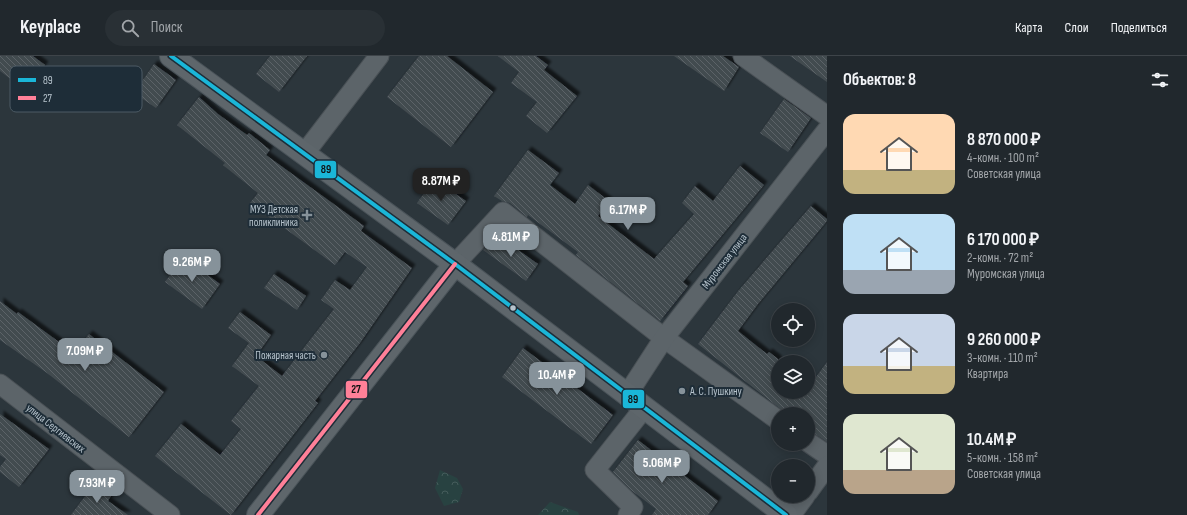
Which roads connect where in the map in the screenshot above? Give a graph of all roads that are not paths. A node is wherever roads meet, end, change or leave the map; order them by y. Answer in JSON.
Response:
{"nodes":[{"id":1,"x":171,"y":56,"type":"edge"},
{"id":2,"x":379,"y":56,"type":"edge"},
{"id":3,"x":743,"y":56,"type":"edge"},
{"id":4,"x":827,"y":116,"type":"edge"},
{"id":5,"x":827,"y":130,"type":"edge"},
{"id":6,"x":304,"y":154,"type":"junction"},
{"id":7,"x":455,"y":264,"type":"junction"},
{"id":8,"x":664,"y":338,"type":"junction"},
{"id":9,"x":0,"y":384,"type":"edge"},
{"id":10,"x":627,"y":395,"type":"junction"},
{"id":11,"x":771,"y":415,"type":"edge"},
{"id":12,"x":637,"y":417,"type":"dead end"},
{"id":13,"x":815,"y":447,"type":"edge"},
{"id":14,"x":827,"y":456,"type":"edge"},
{"id":15,"x":827,"y":466,"type":"edge"},
{"id":16,"x":815,"y":482,"type":"edge"},
{"id":17,"x":800,"y":503,"type":"edge"},
{"id":18,"x":170,"y":515,"type":"edge"},
{"id":19,"x":258,"y":515,"type":"edge"},
{"id":20,"x":628,"y":515,"type":"edge"},
{"id":21,"x":786,"y":515,"type":"edge"},
{"id":22,"x":791,"y":515,"type":"edge"}],
"edges":[{"from":1,"to":6,"type":"main road"},
{"from":2,"to":6,"type":"street"},
{"from":3,"to":4,"type":"street"},
{"from":5,"to":8,"type":"street","name":"Муромская улица"},
{"from":6,"to":7,"type":"main road"},
{"from":7,"to":8,"type":"street"},
{"from":7,"to":10,"type":"main road"},
{"from":7,"to":19,"type":"main road"},
{"from":8,"to":10,"type":"street","name":"Муромская улица"},
{"from":8,"to":11,"type":"street"},
{"from":9,"to":18,"type":"street","name":"улица Сергиевских"},
{"from":10,"to":21,"type":"main road"},
{"from":12,"to":20,"type":"street"},
{"from":13,"to":14,"type":"street"},
{"from":15,"to":16,"type":"street"},
{"from":17,"to":22,"type":"street"}]}
